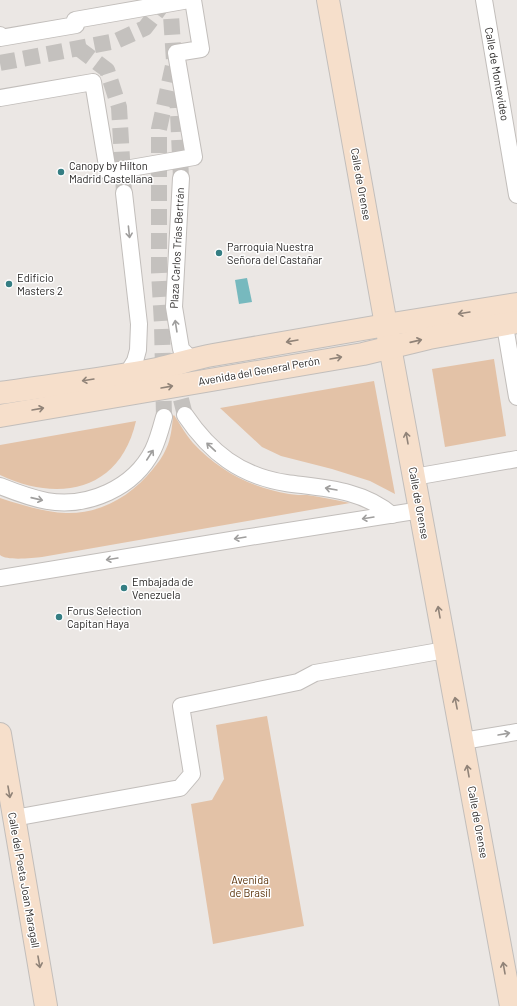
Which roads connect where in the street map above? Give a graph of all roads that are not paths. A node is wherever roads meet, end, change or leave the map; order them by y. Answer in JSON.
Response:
{"nodes":[{"id":1,"x":189,"y":0,"type":"edge"},
{"id":2,"x":193,"y":0,"type":"edge"},
{"id":3,"x":328,"y":0,"type":"edge"},
{"id":4,"x":484,"y":0,"type":"edge"},
{"id":5,"x":0,"y":35,"type":"edge"},
{"id":6,"x":0,"y":98,"type":"edge"},
{"id":7,"x":180,"y":178,"type":"tunnel mouth"},
{"id":8,"x":124,"y":193,"type":"tunnel mouth"},
{"id":9,"x":517,"y":195,"type":"edge"},
{"id":10,"x":510,"y":315,"type":"edge"},
{"id":11,"x":386,"y":325,"type":"junction"},
{"id":12,"x":391,"y":347,"type":"junction"},
{"id":13,"x":193,"y":358,"type":"junction"},
{"id":14,"x":127,"y":374,"type":"junction"},
{"id":15,"x":31,"y":388,"type":"junction"},
{"id":16,"x":0,"y":393,"type":"edge"},
{"id":17,"x":517,"y":397,"type":"edge"},
{"id":18,"x":0,"y":399,"type":"edge"},
{"id":19,"x":185,"y":415,"type":"tunnel mouth"},
{"id":20,"x":0,"y":416,"type":"edge"},
{"id":21,"x":164,"y":417,"type":"tunnel mouth"},
{"id":22,"x":517,"y":459,"type":"edge"},
{"id":23,"x":414,"y":477,"type":"junction"},
{"id":24,"x":0,"y":486,"type":"edge"},
{"id":25,"x":421,"y":510,"type":"junction"},
{"id":26,"x":392,"y":515,"type":"junction"},
{"id":27,"x":0,"y":578,"type":"edge"},
{"id":28,"x":445,"y":650,"type":"junction"},
{"id":29,"x":517,"y":732,"type":"edge"},
{"id":30,"x":463,"y":741,"type":"junction"},
{"id":31,"x":1,"y":745,"type":"edge"},
{"id":32,"x":14,"y":818,"type":"junction"},
{"id":33,"x":46,"y":1006,"type":"edge"},
{"id":34,"x":511,"y":1006,"type":"edge"}],
"edges":[{"from":1,"to":5,"type":"street"},
{"from":2,"to":6,"type":"street"},
{"from":3,"to":11,"type":"street","name":"Calle de Orense"},
{"from":4,"to":9,"type":"street","name":"Calle de Montevideo"},
{"from":13,"to":7,"type":"street","name":"Plaza Carlos Trías Bertrán","one_way":true},
{"from":8,"to":14,"type":"street","one_way":true},
{"from":10,"to":11,"type":"street","one_way":true},
{"from":12,"to":10,"type":"street","name":"Avenida del General Perón","one_way":true},
{"from":10,"to":17,"type":"street"},
{"from":11,"to":12,"type":"street","name":"Calle de Orense"},
{"from":11,"to":13,"type":"street","one_way":true},
{"from":20,"to":12,"type":"street","name":"Avenida del General Perón","one_way":true},
{"from":23,"to":12,"type":"street","name":"Calle de Orense","one_way":true},
{"from":13,"to":14,"type":"street"},
{"from":14,"to":15,"type":"street","one_way":true},
{"from":15,"to":16,"type":"street"},
{"from":15,"to":18,"type":"street"},
{"from":26,"to":19,"type":"street","one_way":true},
{"from":24,"to":21,"type":"street","one_way":true},
{"from":22,"to":23,"type":"street"},
{"from":23,"to":25,"type":"street","name":"Calle de Orense"},
{"from":25,"to":26,"type":"street"},
{"from":28,"to":25,"type":"street","name":"Calle de Orense","one_way":true},
{"from":26,"to":27,"type":"street","one_way":true},
{"from":30,"to":28,"type":"street","name":"Calle de Orense","one_way":true},
{"from":28,"to":32,"type":"street"},
{"from":30,"to":29,"type":"street","one_way":true},
{"from":34,"to":30,"type":"street","name":"Calle de Orense","one_way":true},
{"from":31,"to":32,"type":"street","name":"Calle del Poeta Joan Maragall","one_way":true},
{"from":32,"to":33,"type":"street","name":"Calle del Poeta Joan Maragall","one_way":true}]}
